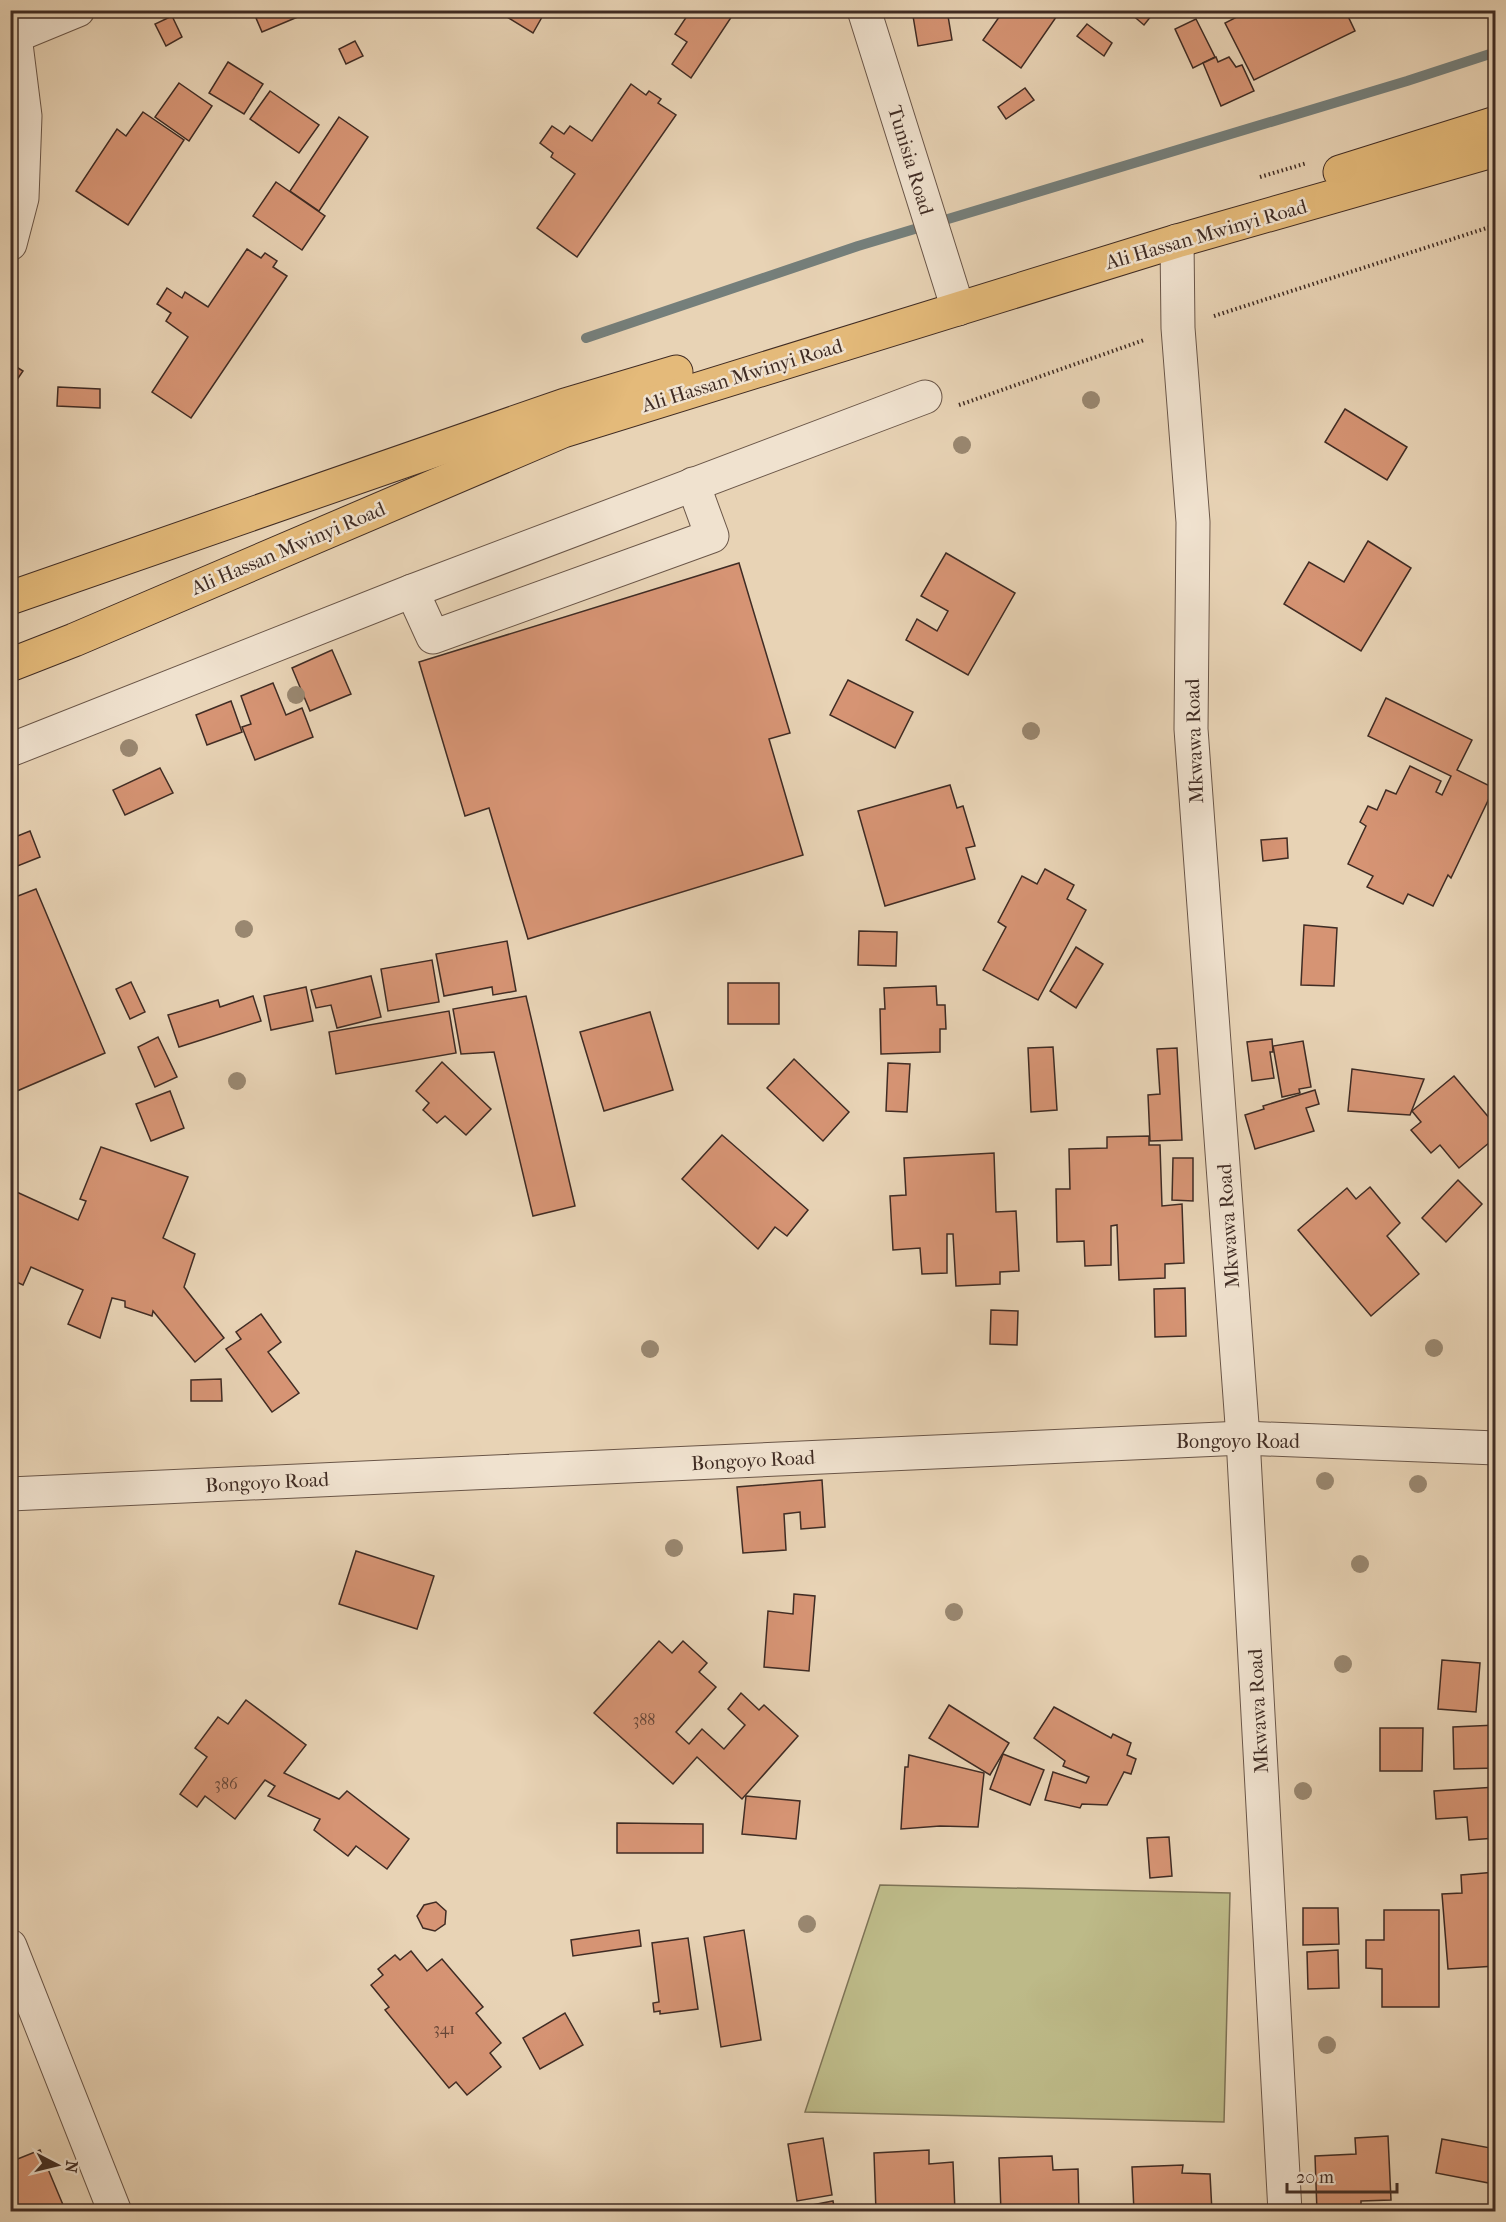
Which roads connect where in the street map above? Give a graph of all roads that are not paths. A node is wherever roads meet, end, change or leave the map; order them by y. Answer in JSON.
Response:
{"nodes":[{"id":1,"x":78,"y":10,"type":"edge"},
{"id":2,"x":864,"y":10,"type":"edge"},
{"id":3,"x":13,"y":37,"type":"edge"},
{"id":4,"x":1496,"y":123,"type":"edge"},
{"id":5,"x":1496,"y":150,"type":"edge"},
{"id":6,"x":1177,"y":241,"type":"junction"},
{"id":7,"x":10,"y":244,"type":"edge"},
{"id":8,"x":954,"y":299,"type":"junction"},
{"id":9,"x":925,"y":397,"type":"dead end"},
{"id":10,"x":693,"y":484,"type":"junction"},
{"id":11,"x":412,"y":591,"type":"junction"},
{"id":12,"x":10,"y":598,"type":"edge"},
{"id":13,"x":10,"y":665,"type":"edge"},
{"id":14,"x":10,"y":750,"type":"edge"},
{"id":15,"x":1243,"y":1438,"type":"junction"},
{"id":16,"x":1496,"y":1448,"type":"edge"},
{"id":17,"x":10,"y":1494,"type":"edge"},
{"id":18,"x":10,"y":1946,"type":"edge"},
{"id":19,"x":115,"y":2211,"type":"edge"},
{"id":20,"x":1285,"y":2211,"type":"edge"}],
"edges":[{"from":1,"to":3,"type":"street"},
{"from":2,"to":8,"type":"street","name":"Tunisia Road"},
{"from":3,"to":7,"type":"street"},
{"from":4,"to":8,"type":"highway","name":"Ali Hassan Mwinyi Road"},
{"from":5,"to":6,"type":"highway","name":"Ali Hassan Mwinyi Road"},
{"from":6,"to":8,"type":"highway","name":"Ali Hassan Mwinyi Road"},
{"from":6,"to":15,"type":"street","name":"Mkwawa Road"},
{"from":8,"to":12,"type":"highway","name":"Ali Hassan Mwinyi Road"},
{"from":8,"to":13,"type":"highway","name":"Ali Hassan Mwinyi Road"},
{"from":9,"to":10,"type":"street"},
{"from":10,"to":11,"type":"street"},
{"from":10,"to":11,"type":"street"},
{"from":11,"to":14,"type":"street"},
{"from":15,"to":16,"type":"street","name":"Bongoyo Road"},
{"from":15,"to":17,"type":"street","name":"Bongoyo Road"},
{"from":15,"to":20,"type":"street","name":"Mkwawa Road"},
{"from":18,"to":19,"type":"street"}]}
